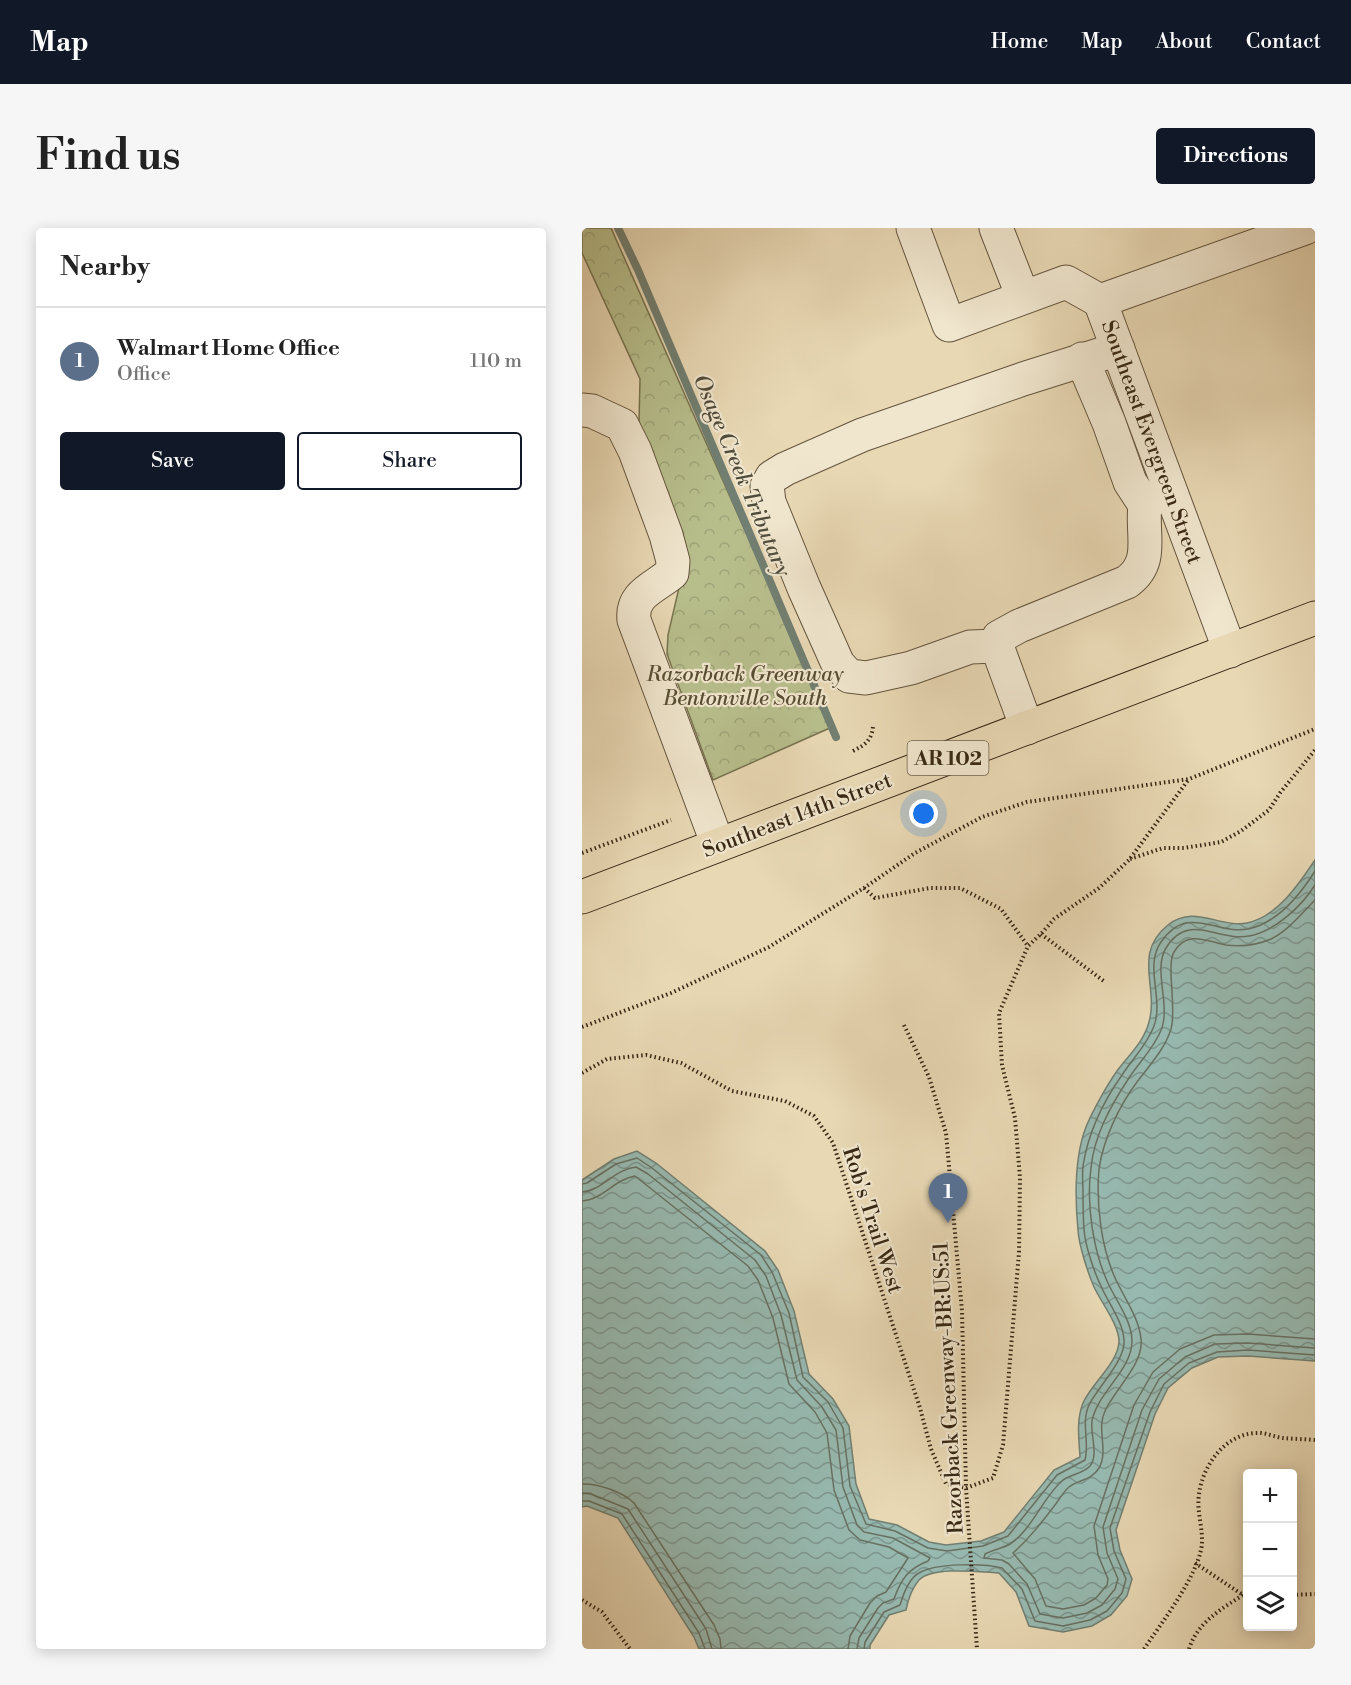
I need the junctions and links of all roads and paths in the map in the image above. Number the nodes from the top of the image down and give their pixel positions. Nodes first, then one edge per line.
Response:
1 (913, 228) edge
2 (996, 228) edge
3 (1305, 228) edge
4 (1023, 297) junction
5 (1100, 302) junction
6 (1118, 349) junction
7 (1082, 359) junction
8 (582, 410) edge
9 (1157, 496) junction
10 (1315, 618) edge
11 (997, 646) junction
12 (1230, 651) junction
13 (873, 726) dead end
14 (1027, 728) junction
15 (1315, 729) edge
16 (1315, 750) edge
17 (854, 752) dead end
18 (1189, 779) junction
19 (671, 820) dead end
20 (718, 845) junction
21 (582, 853) edge
22 (1129, 860) junction
23 (864, 888) junction
24 (582, 897) edge
25 (1041, 934) junction
26 (1028, 946) junction
27 (1105, 981) dead end
28 (904, 1025) dead end
29 (582, 1027) edge
30 (582, 1073) edge
31 (1315, 1440) edge
32 (966, 1488) junction
33 (1195, 1563) junction
34 (1243, 1594) edge
35 (1315, 1594) edge
36 (1297, 1595) edge
37 (1243, 1596) edge
38 (582, 1600) edge
39 (630, 1649) edge
40 (977, 1649) edge
41 (1144, 1649) edge
42 (1190, 1649) edge

1 - 4 street
2 - 4 street
3 - 5 street, Southeast Evergreen Street
4 - 5 street
5 - 6 street, Southeast Evergreen Street
6 - 7 street
6 - 9 street, Southeast Evergreen Street
7 - 9 street
7 - 11 street
8 - 20 street
9 - 11 street
9 - 12 street, Southeast Evergreen Street
10 - 12 main road, Southeast 14th Street / AR 102
11 - 14 street
12 - 14 main road, Southeast 14th Street / AR 102
13 - 17 path
14 - 20 main road, Southeast 14th Street / AR 102
15 - 18 path
16 - 22 path
18 - 22 path
18 - 23 path
19 - 21 path
20 - 24 main road, Southeast 14th Street / AR 102
22 - 25 path
23 - 26 path
23 - 29 path
25 - 26 path
25 - 27 path
26 - 32 path
28 - 32 path, Razorback Greenway-BR:US:51
30 - 32 path, Rob's Trail West
31 - 33 path
32 - 40 path, Razorback Greenway-BR:US:51
33 - 34 path
33 - 41 path
35 - 36 path
37 - 42 path
38 - 39 path

